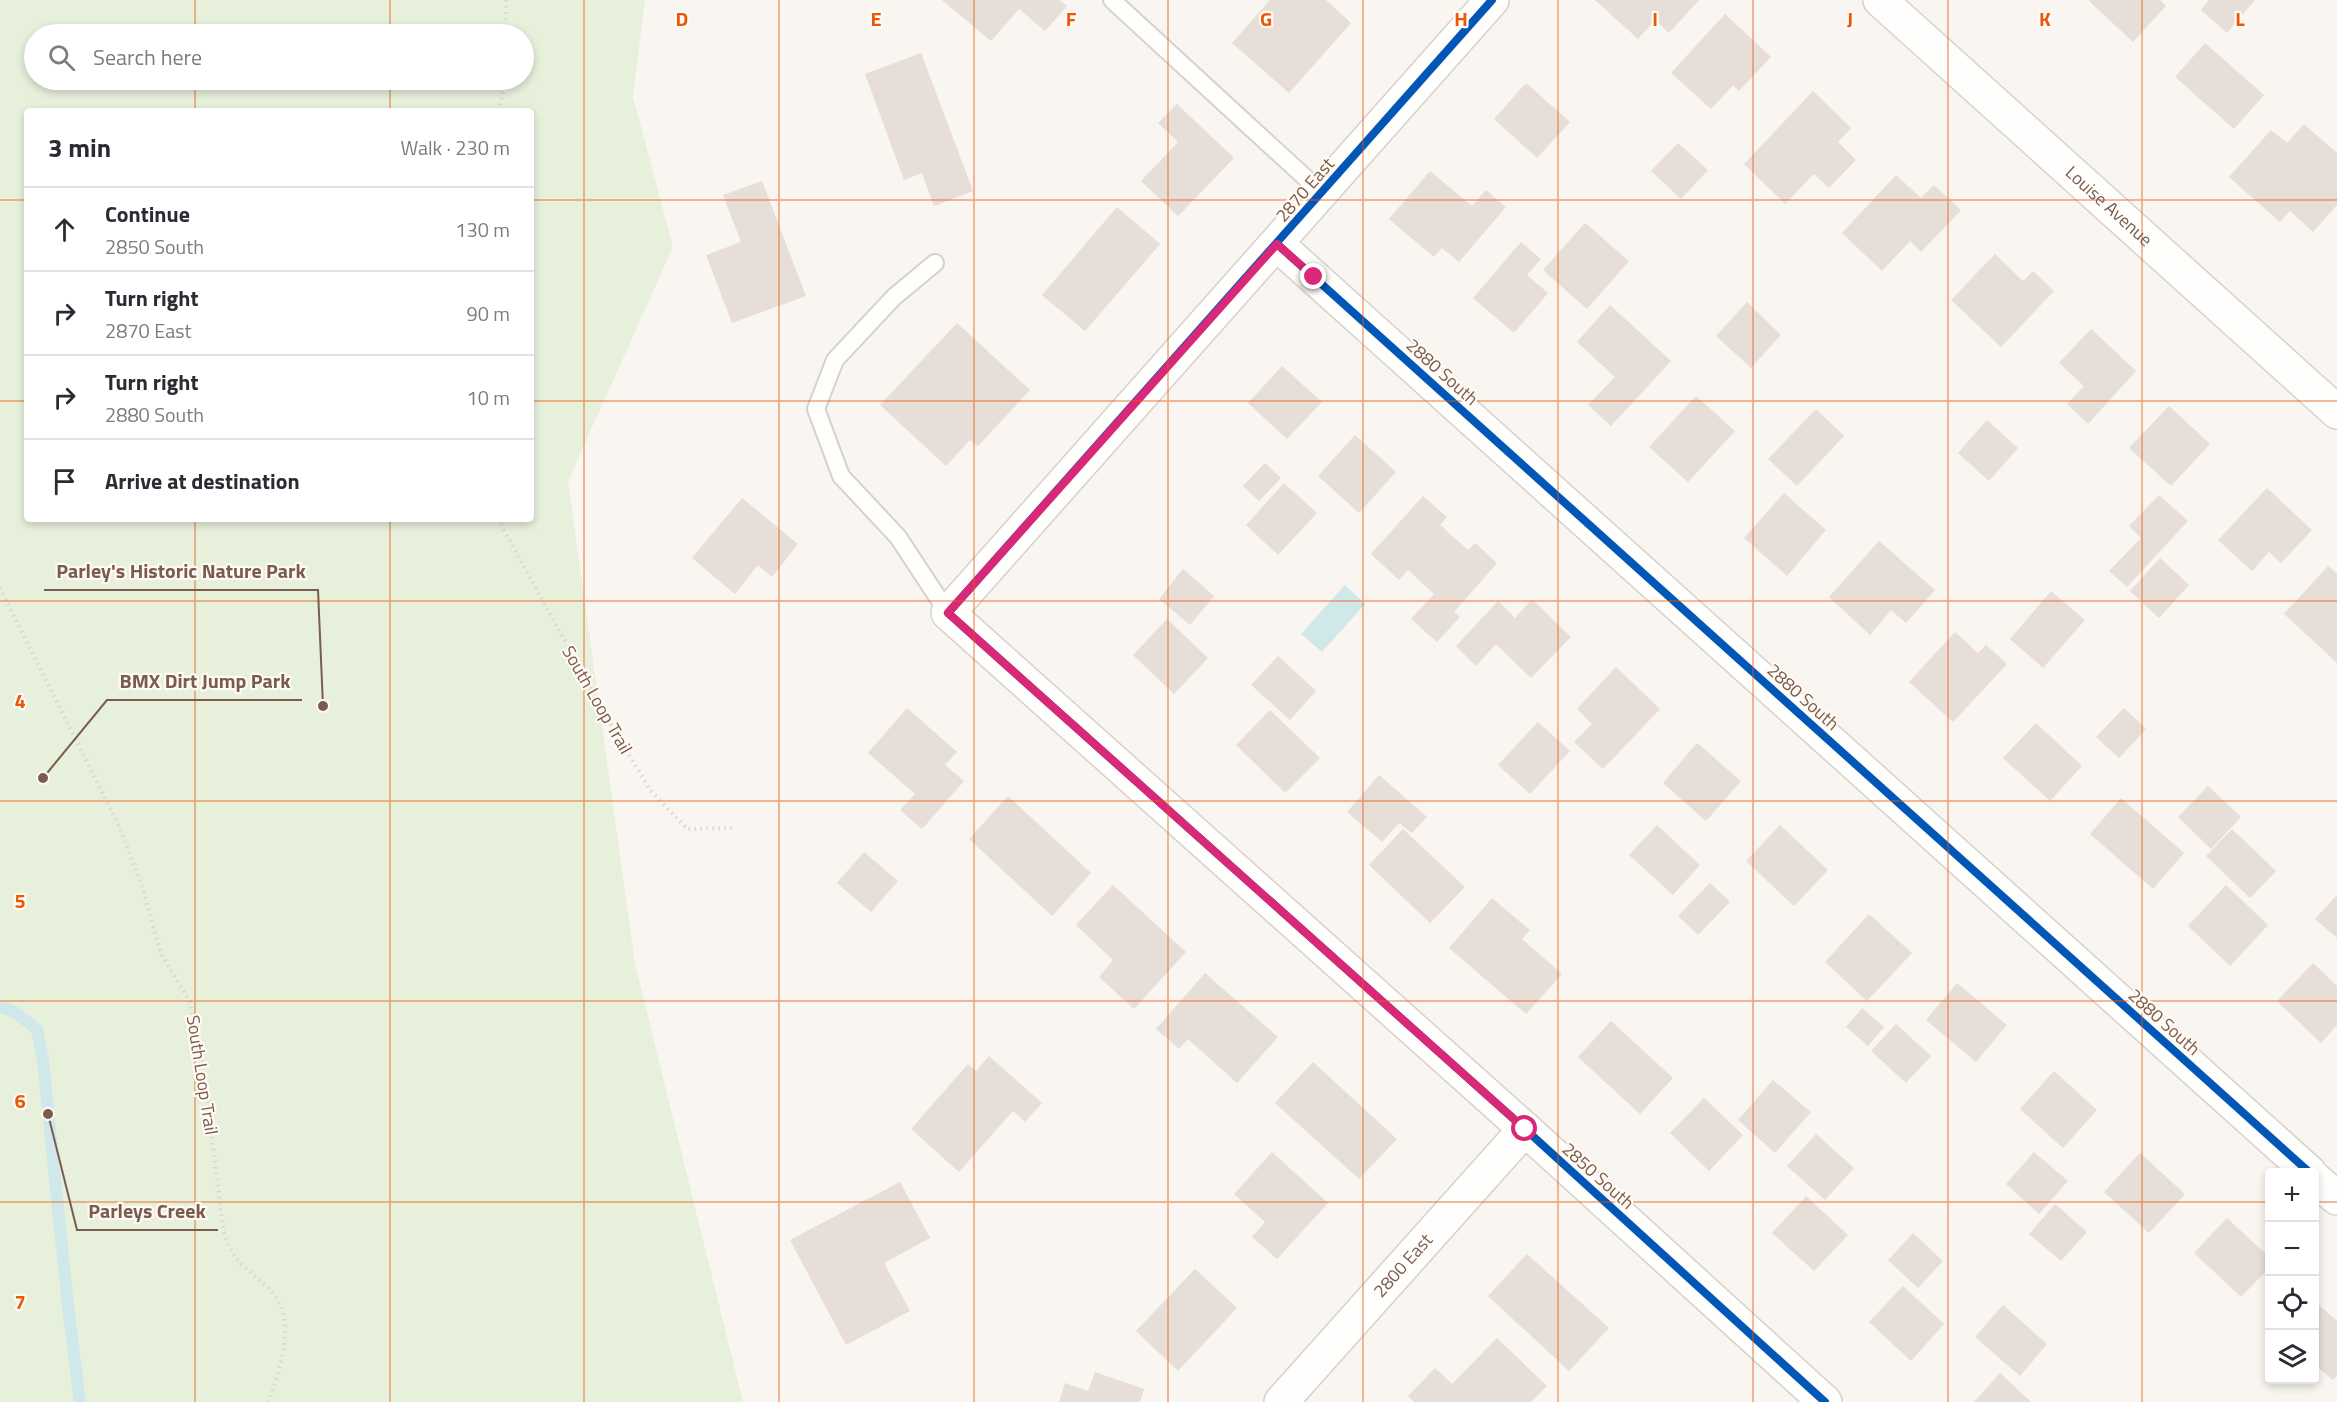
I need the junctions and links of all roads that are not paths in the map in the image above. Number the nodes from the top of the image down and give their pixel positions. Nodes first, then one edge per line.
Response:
1 (1112, 0) edge
2 (1492, 0) edge
3 (1880, 0) edge
4 (1322, 193) junction
5 (1277, 244) junction
6 (935, 263) dead end
7 (2337, 412) edge
8 (948, 613) junction
9 (1525, 1129) junction
10 (2303, 1168) edge
11 (2319, 1182) edge
12 (2337, 1198) edge
13 (1281, 1402) edge
14 (1825, 1402) edge

1 - 4 lane
2 - 4 street, 2870 East
3 - 7 street, Louise Avenue
4 - 5 street, 2870 East
5 - 8 street, 2870 East
5 - 10 street, 2880 South
6 - 8 lane
8 - 9 street, 2850 South
9 - 13 street, 2800 East
9 - 14 street, 2850 South
11 - 12 street

